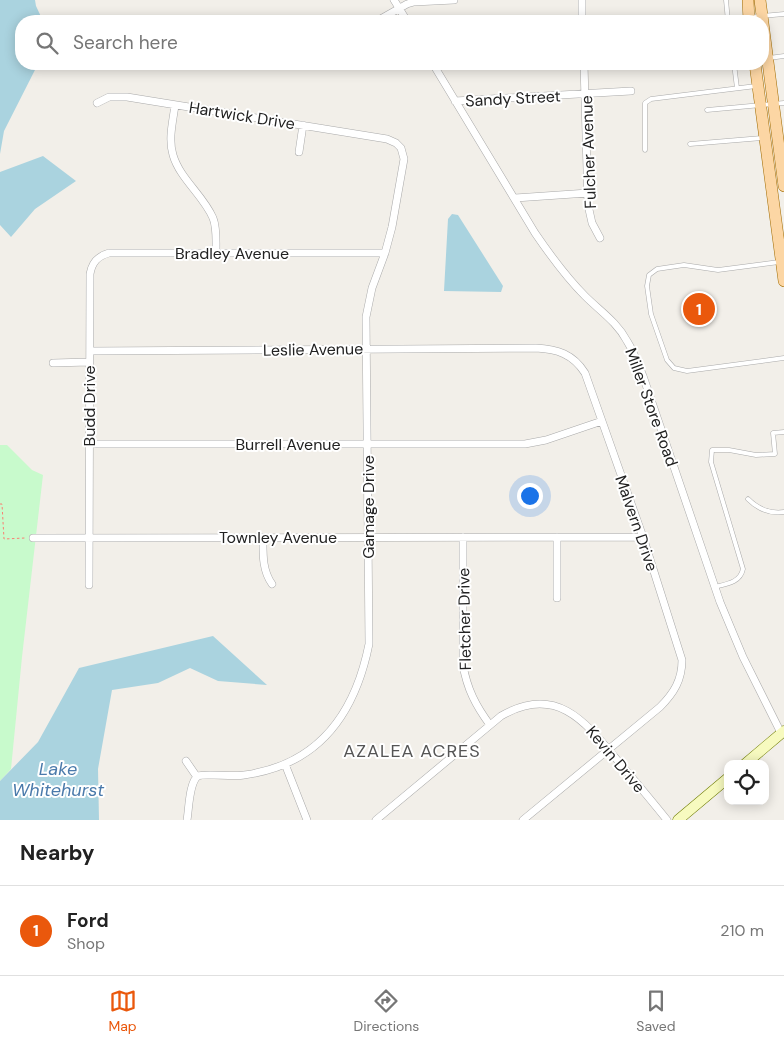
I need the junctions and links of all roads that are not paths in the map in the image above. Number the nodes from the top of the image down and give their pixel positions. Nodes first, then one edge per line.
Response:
1 (394, 0) edge
2 (454, 0) edge
3 (582, 0) edge
4 (726, 0) edge
5 (748, 0) edge
6 (760, 0) edge
7 (398, 7) junction
8 (784, 14) edge
9 (386, 15) edge
10 (403, 15) edge
11 (582, 15) edge
12 (727, 15) edge
13 (749, 15) edge
14 (762, 15) edge
15 (769, 20) edge
16 (784, 56) edge
17 (769, 58) edge
18 (436, 70) edge
19 (584, 70) edge
20 (734, 70) edge
21 (756, 70) edge
22 (768, 70) edge
23 (771, 84) junction
24 (758, 86) junction
25 (736, 88) junction
26 (631, 91) dead end
27 (586, 94) junction
28 (97, 102) dead end
29 (455, 102) junction
30 (779, 103) edge
31 (175, 105) junction
32 (761, 105) junction
33 (707, 110) dead end
34 (303, 125) junction
35 (780, 131) edge
36 (764, 134) junction
37 (387, 139) joint
38 (690, 144) dead end
39 (782, 149) edge
40 (645, 150) dead end
41 (299, 152) dead end
42 (784, 182) edge
43 (784, 186) edge
44 (588, 193) junction
45 (515, 198) junction
46 (779, 213) edge
47 (600, 238) dead end
48 (216, 252) junction
49 (385, 253) junction
50 (783, 262) edge
51 (90, 274) joint
52 (784, 281) edge
53 (367, 348) junction
54 (536, 348) joint
55 (90, 351) junction
56 (784, 358) edge
57 (89, 362) junction
58 (53, 363) dead end
59 (602, 421) junction
60 (784, 432) edge
61 (90, 444) junction
62 (368, 444) junction
63 (748, 499) dead end
64 (784, 512) edge
65 (263, 537) junction
66 (368, 537) junction
67 (463, 537) junction
68 (557, 537) junction
69 (643, 537) junction
70 (33, 538) road end
71 (89, 538) junction
72 (272, 584) dead end
73 (89, 585) dead end
74 (714, 587) junction
75 (557, 598) dead end
76 (490, 725) junction
77 (783, 734) edge
78 (609, 749) junction
79 (750, 760) edge
80 (186, 761) dead end
81 (285, 764) junction
82 (197, 777) junction
83 (724, 781) edge
84 (188, 820) edge
85 (308, 820) edge
86 (376, 820) edge
87 (523, 820) edge
88 (667, 820) edge
89 (678, 820) edge

1 - 7 street
2 - 7 street
3 - 11 street
4 - 12 lane
5 - 13 main road
6 - 14 main road
7 - 9 street
7 - 10 street
8 - 15 lane
16 - 17 lane
18 - 29 street, Miller Store Road
19 - 27 street, Fulcher Avenue
20 - 25 lane
21 - 24 main road
22 - 23 main road
23 - 24 lane
23 - 30 main road
24 - 25 lane
24 - 32 main road
25 - 40 lane
26 - 27 street, Sandy Street
27 - 29 street, Sandy Street
27 - 44 street, Fulcher Avenue
28 - 31 street, Hartwick Drive
29 - 45 street, Miller Store Road
30 - 32 lane
30 - 35 main road
31 - 34 street, Hartwick Drive
31 - 48 street
32 - 33 lane
32 - 36 main road
34 - 37 street, Hartwick Drive
34 - 41 street
35 - 36 lane
35 - 39 main road
36 - 38 lane
36 - 46 main road
37 - 49 street, Gamage Drive
39 - 42 main road
42 - 43 main road
44 - 45 street
44 - 47 street, Fulcher Avenue
45 - 74 street, Miller Store Road
46 - 50 main road
48 - 49 street, Bradley Avenue
48 - 51 street, Bradley Avenue
49 - 53 street, Gamage Drive
50 - 52 main road
50 - 56 lane
51 - 55 street, Budd Drive
53 - 54 street, Leslie Avenue
53 - 55 street, Leslie Avenue
53 - 62 street, Gamage Drive
54 - 59 street, Malvern Drive
55 - 57 street, Budd Drive
57 - 58 street
57 - 61 street, Budd Drive
59 - 62 street, Burrell Avenue
59 - 69 street, Malvern Drive
60 - 74 lane
61 - 62 street, Burrell Avenue
61 - 71 street, Budd Drive
62 - 66 street, Gamage Drive
63 - 64 lane
65 - 66 street, Townley Avenue
65 - 71 street, Townley Avenue
65 - 72 street
66 - 67 street, Townley Avenue
66 - 81 street, Gamage Drive
67 - 68 street, Townley Avenue
67 - 76 street, Fletcher Drive
68 - 69 street, Townley Avenue
68 - 75 street
69 - 78 street, Malvern Drive
70 - 71 street, Townley Avenue
71 - 73 street, Budd Drive
74 - 77 street, Miller Store Road
76 - 78 street, Kevin Drive
76 - 86 street
77 - 79 main road
78 - 87 street, Malvern Drive
78 - 88 street, Kevin Drive
80 - 82 street
81 - 82 street, Gamage Drive
81 - 85 street
82 - 84 street
83 - 89 main road

